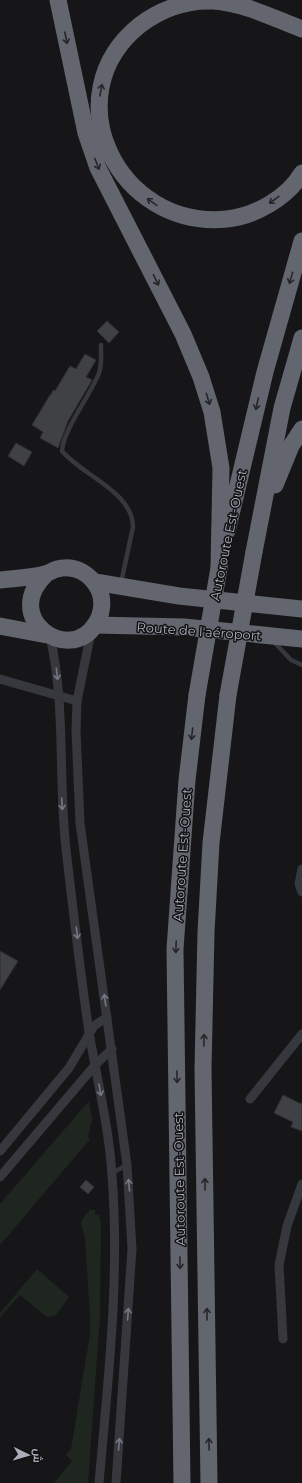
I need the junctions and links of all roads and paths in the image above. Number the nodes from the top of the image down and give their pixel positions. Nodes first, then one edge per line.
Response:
1 (58, 0) edge
2 (260, 0) edge
3 (302, 25) edge
4 (302, 29) edge
5 (302, 173) edge
6 (302, 241) edge
7 (302, 338) edge
8 (101, 346) dead end
9 (302, 429) edge
10 (254, 552) junction
11 (219, 568) junction
12 (46, 574) junction
13 (0, 580) edge
14 (95, 582) junction
15 (121, 586) junction
16 (302, 609) edge
17 (0, 626) edge
18 (94, 627) junction
19 (49, 635) junction
20 (268, 636) junction
21 (302, 639) edge
22 (302, 665) edge
23 (0, 679) edge
24 (59, 696) junction
25 (77, 701) junction
26 (302, 869) edge
27 (302, 892) edge
28 (107, 1017) junction
29 (89, 1032) junction
30 (302, 1034) edge
31 (112, 1049) junction
32 (96, 1064) junction
33 (250, 1099) dead end
34 (0, 1151) edge
35 (127, 1165) junction
36 (112, 1173) junction
37 (0, 1177) edge
38 (302, 1184) edge
39 (283, 1339) dead end
40 (99, 1483) edge
41 (116, 1483) edge
42 (182, 1483) edge
43 (209, 1483) edge

1 -> 11 highway
2 - 3 highway
5 -> 4 highway
6 -> 11 highway, Autoroute Est-Ouest
7 - 10 highway, Autoroute Est-Ouest
8 - 15 lane
9 - 10 highway
43 -> 10 highway, Autoroute Est-Ouest, bridge
11 -> 42 highway, Autoroute Est-Ouest, bridge
12 - 13 highway
12 - 14 highway
12 - 19 highway
14 - 15 highway
14 - 18 highway
15 - 16 highway
17 - 19 highway
18 - 19 highway
18 - 20 highway, Route de l'aéroport
18 - 25 street
19 -> 24 street
20 - 21 highway, Route de l'aéroport
20 - 22 lane
23 - 24 street
24 - 25 street
24 -> 29 street
28 -> 25 street
26 - 27 street
28 - 29 street
28 - 31 street
29 - 32 street
29 - 34 street
30 - 33 street
31 - 32 street
31 - 35 street
32 -> 36 street
32 - 37 street
35 - 36 lane
41 -> 35 street
36 - 40 street
38 - 39 street

